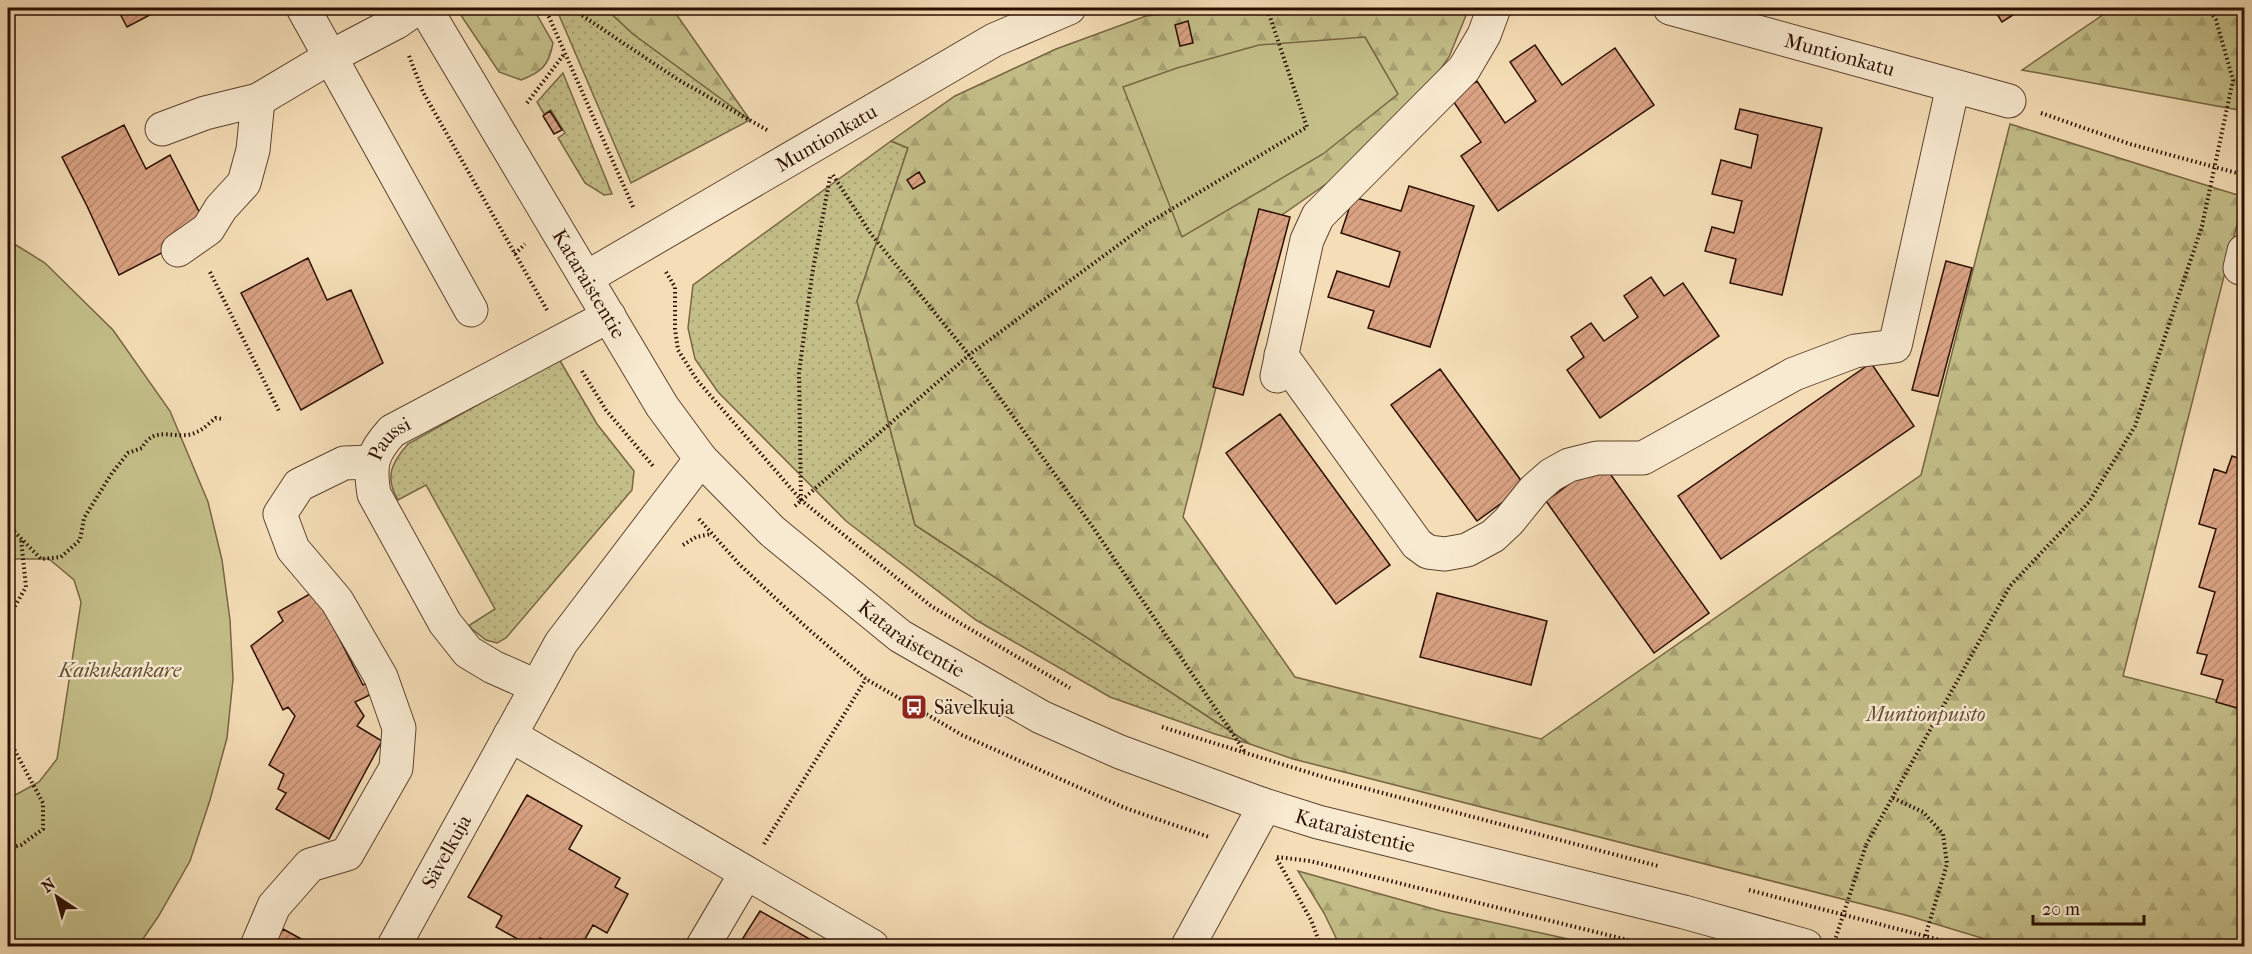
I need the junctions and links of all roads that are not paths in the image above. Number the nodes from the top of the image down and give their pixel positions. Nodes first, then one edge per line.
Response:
1 (303, 8) edge
2 (1069, 8) edge
3 (1494, 8) edge
4 (1670, 8) edge
5 (413, 12) edge
6 (332, 56) junction
7 (1953, 86) junction
8 (258, 100) junction
9 (2009, 102) road end
10 (162, 129) dead end
11 (186, 244) road end
12 (2244, 251) edge
13 (2244, 269) edge
14 (586, 278) junction
15 (471, 310) dead end
16 (609, 316) junction
17 (701, 459) junction
18 (372, 462) junction
19 (537, 686) junction
20 (510, 735) junction
21 (1261, 804) junction
22 (746, 873) junction
23 (257, 946) edge
24 (394, 946) edge
25 (703, 946) edge
26 (872, 946) edge
27 (1188, 946) edge
28 (1806, 946) edge

1 - 6 street
2 - 14 street, Muntionkatu
3 - 7 street
4 - 7 street, Muntionkatu
5 - 6 street
5 - 14 street, Kataraistentie
6 - 8 street
6 - 15 street
7 - 9 street, Muntionkatu
8 - 10 street
8 - 11 street
12 - 13 street
14 - 16 street, Kataraistentie
16 - 17 street, Kataraistentie
16 - 18 street, Paussi
17 - 19 street, Sävelkuja
17 - 21 street, Kataraistentie
18 - 19 street, Paussi
18 - 23 street
19 - 20 street, Sävelkuja
20 - 22 street
20 - 24 street, Sävelkuja
21 - 27 street
21 - 28 street, Kataraistentie
22 - 25 street
22 - 26 street

